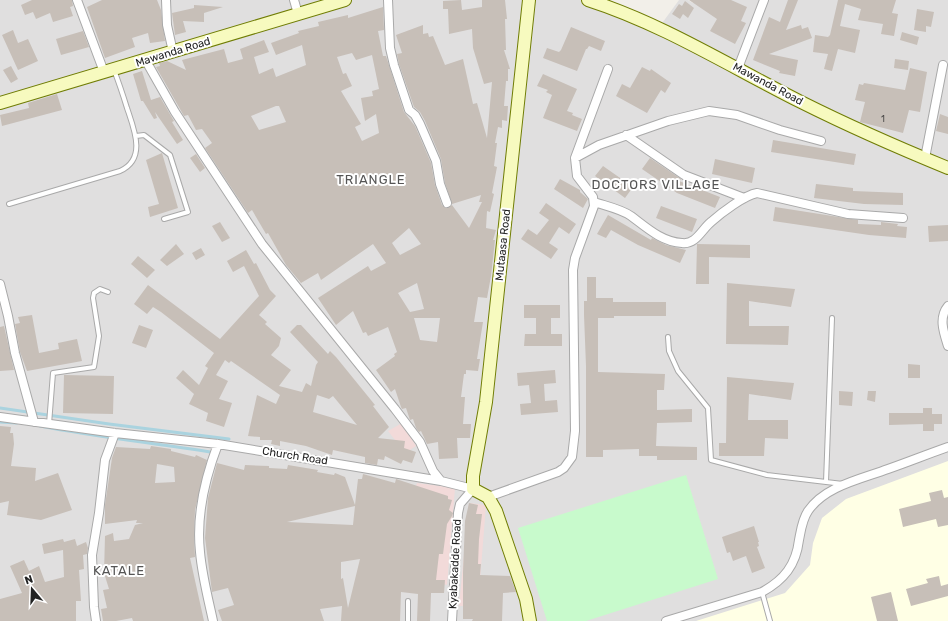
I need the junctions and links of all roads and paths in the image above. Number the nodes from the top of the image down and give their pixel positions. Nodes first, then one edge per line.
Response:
1 (77, 0) edge
2 (166, 0) edge
3 (294, 0) edge
4 (345, 0) edge
5 (388, 0) edge
6 (529, 0) edge
7 (588, 0) edge
8 (764, 0) edge
9 (298, 14) junction
10 (173, 52) junction
11 (146, 61) junction
12 (943, 65) dead end
13 (738, 68) junction
14 (608, 69) dead end
15 (109, 71) junction
16 (0, 103) edge
17 (626, 135) junction
18 (136, 136) junction
19 (821, 141) dead end
20 (575, 158) junction
21 (925, 158) junction
22 (948, 168) edge
23 (744, 198) junction
24 (594, 202) junction
25 (448, 203) dead end
26 (9, 204) dead end
27 (903, 218) dead end
28 (164, 219) dead end
29 (0, 284) edge
30 (108, 292) dead end
31 (948, 306) edge
32 (832, 318) dead end
33 (668, 337) dead end
34 (948, 346) edge
35 (0, 417) edge
36 (34, 422) junction
37 (49, 424) junction
38 (115, 433) junction
39 (218, 444) junction
40 (948, 447) edge
41 (441, 481) junction
42 (826, 482) junction
43 (845, 484) junction
44 (473, 489) junction
45 (488, 497) junction
46 (762, 592) junction
47 (408, 601) dead end
48 (96, 621) edge
49 (213, 621) edge
50 (408, 621) edge
51 (452, 621) edge
52 (530, 621) edge
53 (666, 621) edge
54 (770, 621) edge

1 - 15 street
2 - 10 street
3 - 9 street
4 - 9 street, Mawanda Road
5 - 25 street
6 - 44 street, Mutaasa Road
7 - 13 street, Mawanda Road
8 - 13 street
9 - 10 street, Mawanda Road
10 - 11 street, Mawanda Road
11 - 15 street, Mawanda Road
11 - 41 street
12 - 21 street
13 - 21 street, Mawanda Road
14 - 20 street
15 - 16 street, Mawanda Road
15 - 18 lane
17 - 19 street
17 - 20 street
17 - 23 street
18 - 26 lane
18 - 28 lane
20 - 24 street
21 - 22 street, Mawanda Road
23 - 24 street
23 - 27 street
24 - 45 street
29 - 36 street
30 - 37 lane
31 - 34 street
32 - 42 lane
33 - 42 lane
35 - 36 street, Church Road
36 - 37 street, Church Road
37 - 38 street, Church Road
38 - 39 street, Church Road
38 - 48 street
39 - 41 street, Church Road
39 - 49 street
40 - 43 street
41 - 44 street, Church Road
42 - 43 lane
43 - 46 street
44 - 45 street
44 - 51 street, Kyabakadde Road
45 - 52 street
46 - 53 street
46 - 54 lane
47 - 50 lane

